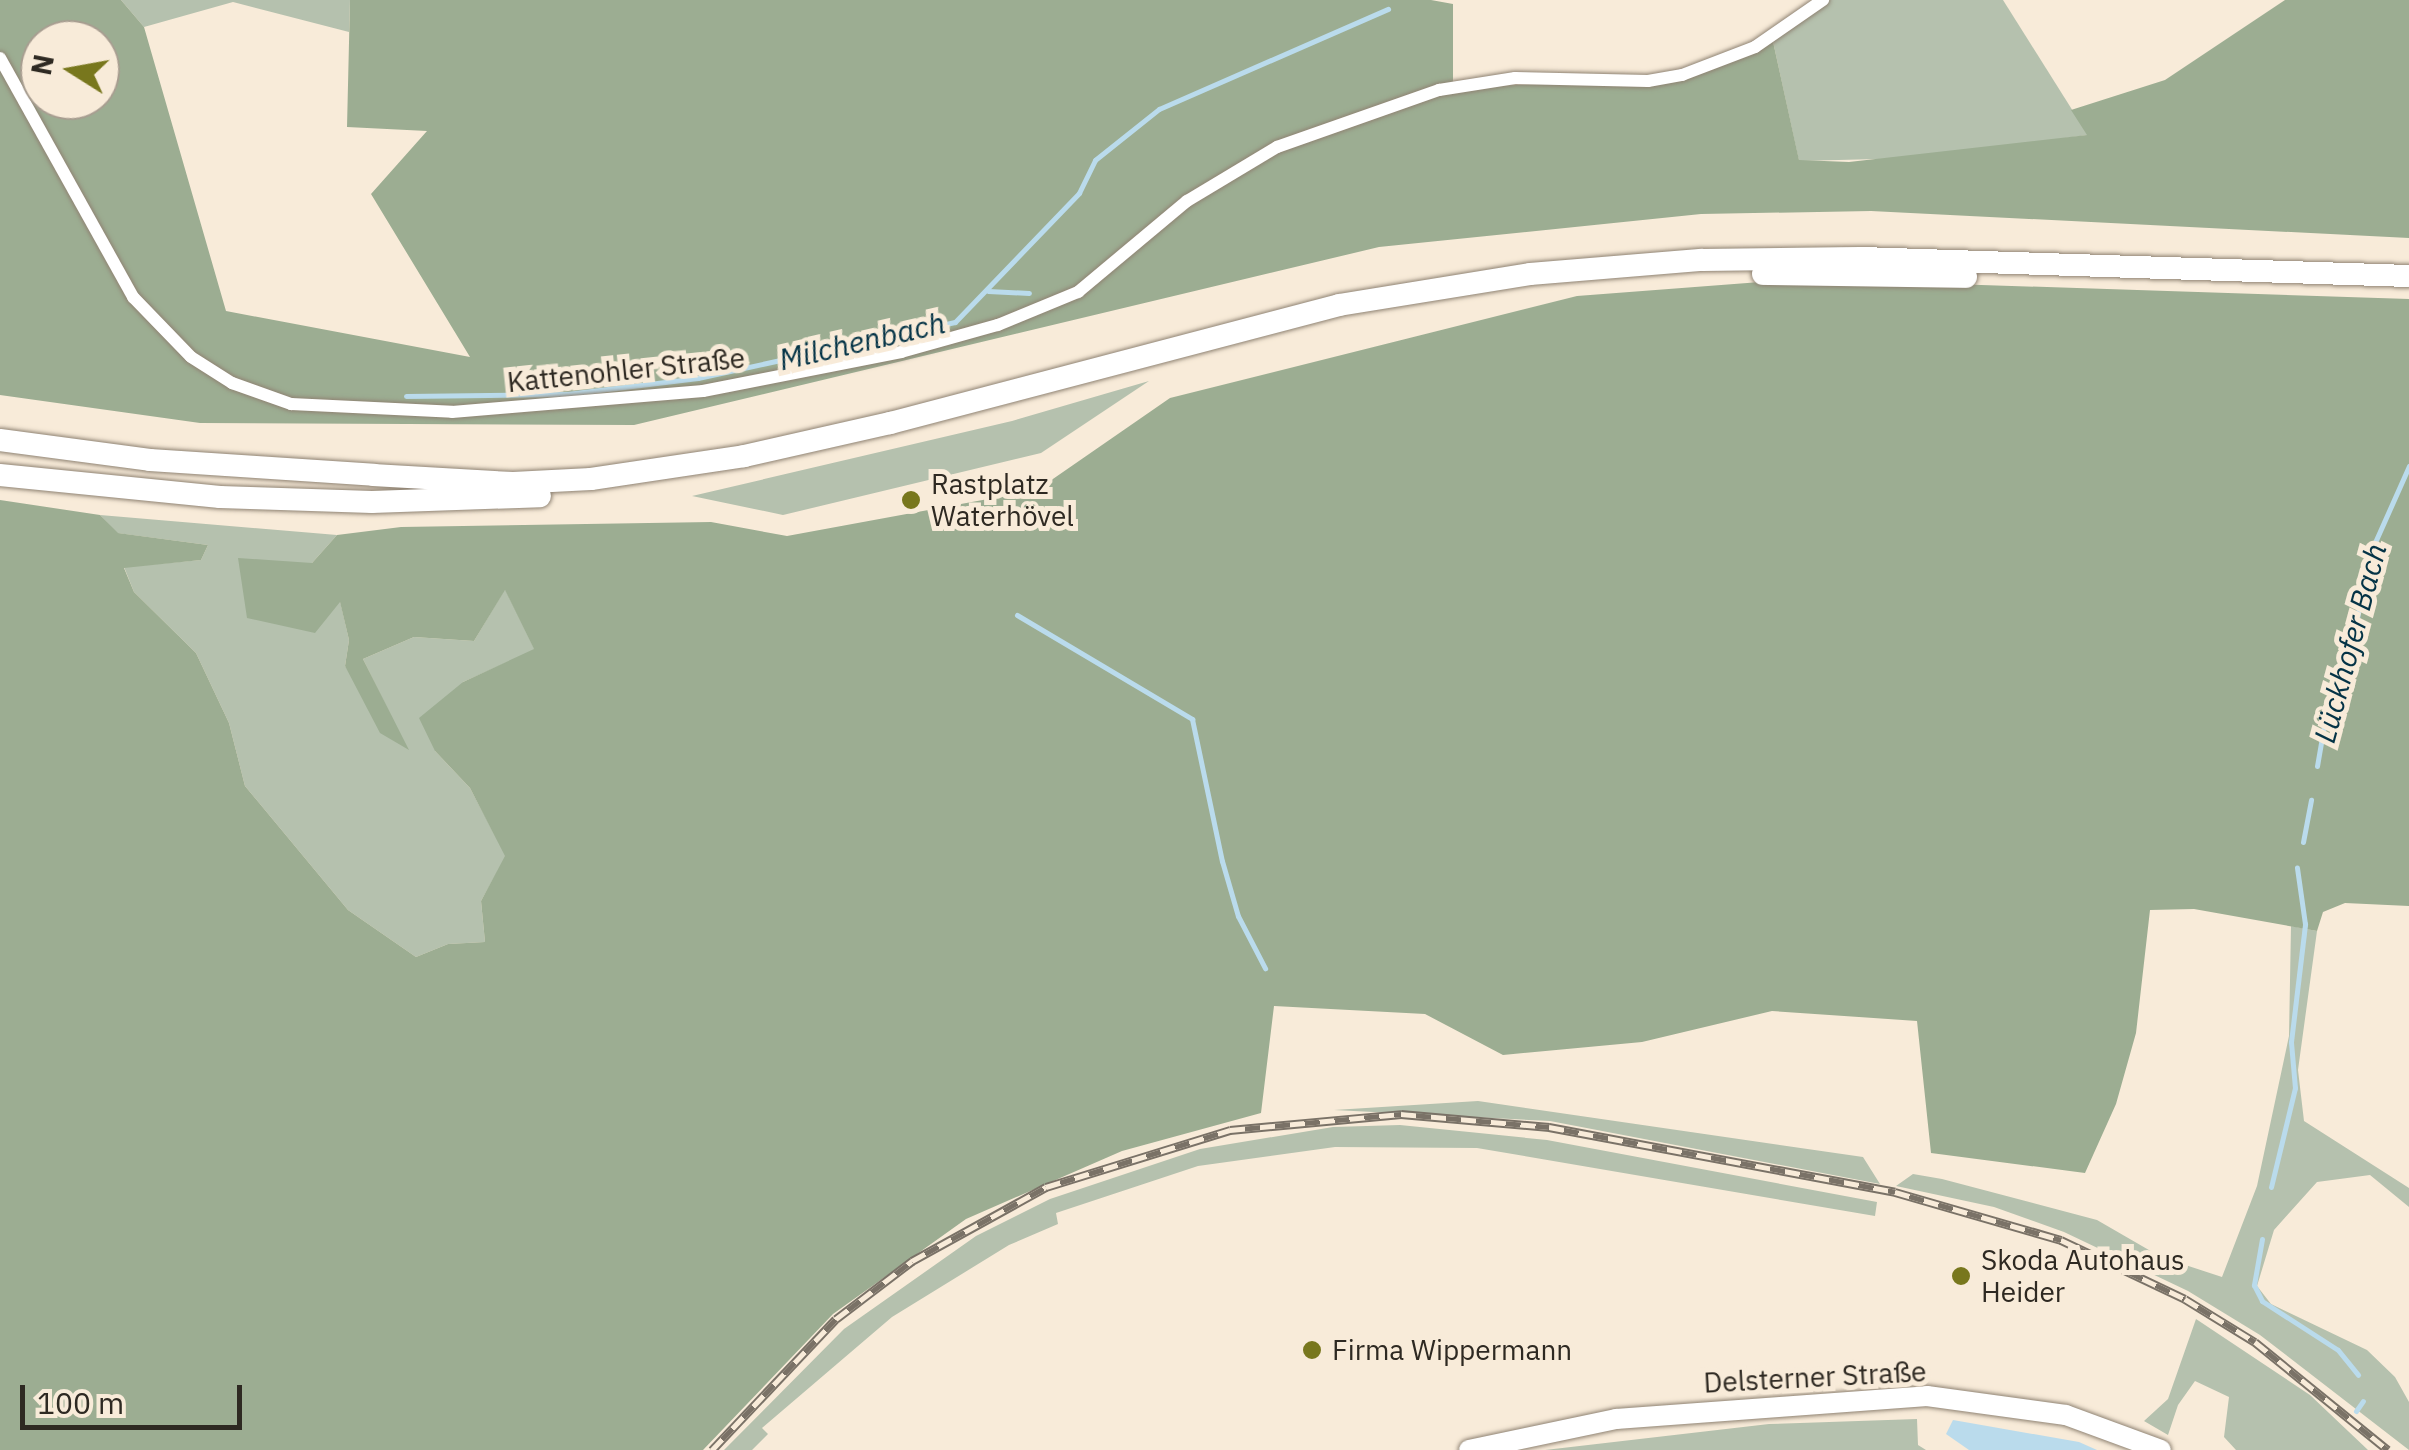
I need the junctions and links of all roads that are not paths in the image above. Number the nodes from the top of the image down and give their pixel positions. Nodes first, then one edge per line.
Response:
1 (1823, 0) edge
2 (0, 58) edge
3 (2409, 276) edge
4 (2224, 278) junction
5 (2409, 290) edge
6 (0, 440) edge
7 (0, 475) edge
8 (1469, 1450) edge
9 (2161, 1450) edge

1 - 2 street, Kattenohler Straße
3 - 4 highway
4 - 5 highway
4 - 6 highway
4 - 7 highway
8 - 9 main road, Delsterner Straße

